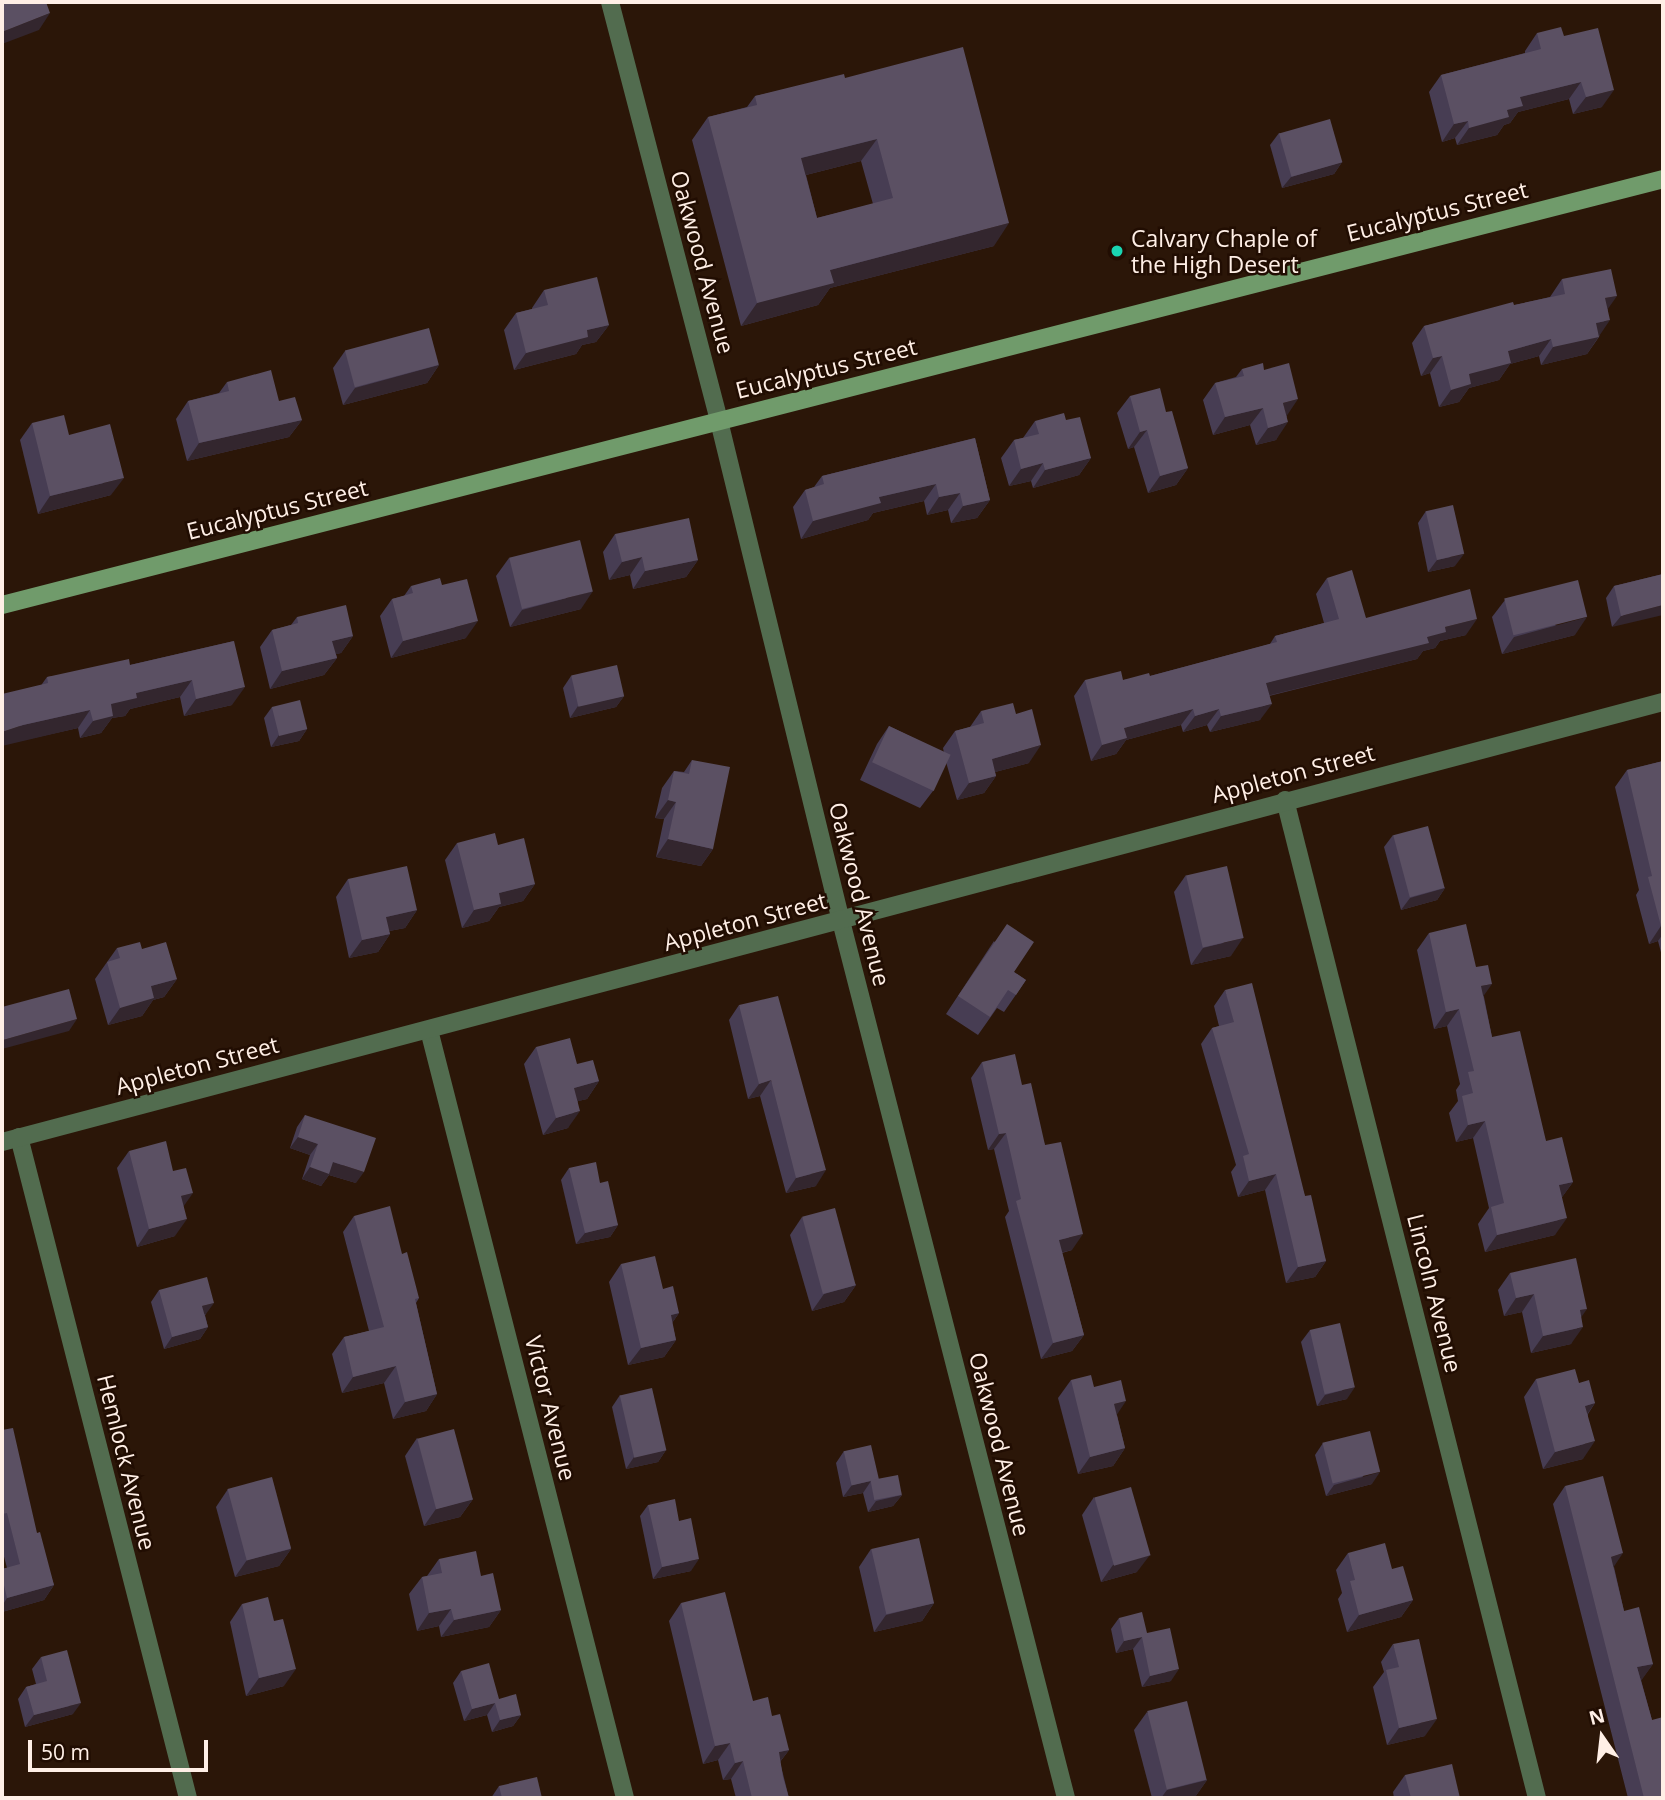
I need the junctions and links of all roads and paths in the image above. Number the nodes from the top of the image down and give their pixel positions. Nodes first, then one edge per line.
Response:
1 (610, 2) edge
2 (1663, 178) edge
3 (719, 421) junction
4 (2, 604) edge
5 (1663, 702) edge
6 (1285, 800) junction
7 (841, 921) junction
8 (429, 1030) junction
9 (10, 1139) edge
10 (188, 1798) edge
11 (625, 1798) edge
12 (1066, 1798) edge
13 (1537, 1798) edge

1 - 3 street, Oakwood Avenue
2 - 3 main road, Eucalyptus Street
3 - 4 main road, Eucalyptus Street
3 - 7 street, Oakwood Avenue
5 - 6 street, Appleton Street
6 - 7 street, Appleton Street
6 - 13 street, Lincoln Avenue
7 - 8 street, Appleton Street
7 - 12 street, Oakwood Avenue
8 - 9 street, Appleton Street
8 - 11 street, Victor Avenue
9 - 10 street, Hemlock Avenue

